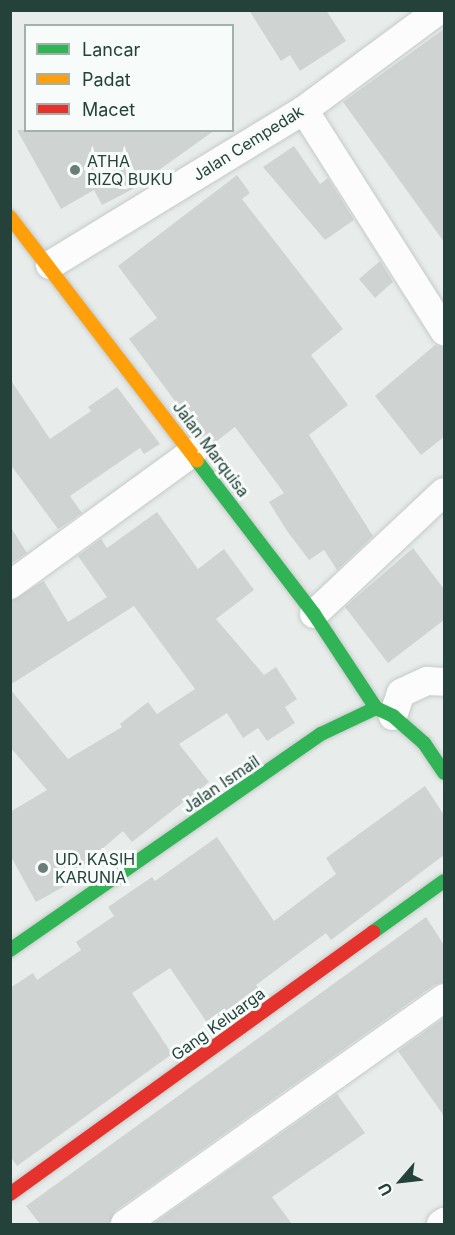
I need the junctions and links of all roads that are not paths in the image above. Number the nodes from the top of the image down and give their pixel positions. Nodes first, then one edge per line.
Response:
1 (439, 10) edge
2 (304, 110) junction
3 (10, 217) edge
4 (50, 265) junction
5 (444, 331) edge
6 (193, 452) junction
7 (444, 492) edge
8 (10, 585) edge
9 (314, 614) junction
10 (444, 682) edge
11 (384, 712) junction
12 (444, 773) edge
13 (444, 881) edge
14 (10, 950) edge
15 (444, 998) edge
16 (10, 1194) edge
17 (125, 1224) edge

1 - 2 street, Jalan Cempedak
2 - 4 street, Jalan Cempedak
2 - 5 street
3 - 4 street, Jalan Marquisa
4 - 6 street, Jalan Marquisa
6 - 8 street
6 - 9 street, Jalan Marquisa
7 - 9 street
9 - 11 street, Jalan Marquisa
10 - 11 street
11 - 12 street
11 - 14 street, Jalan Ismail
13 - 16 street, Gang Keluarga
15 - 17 street

